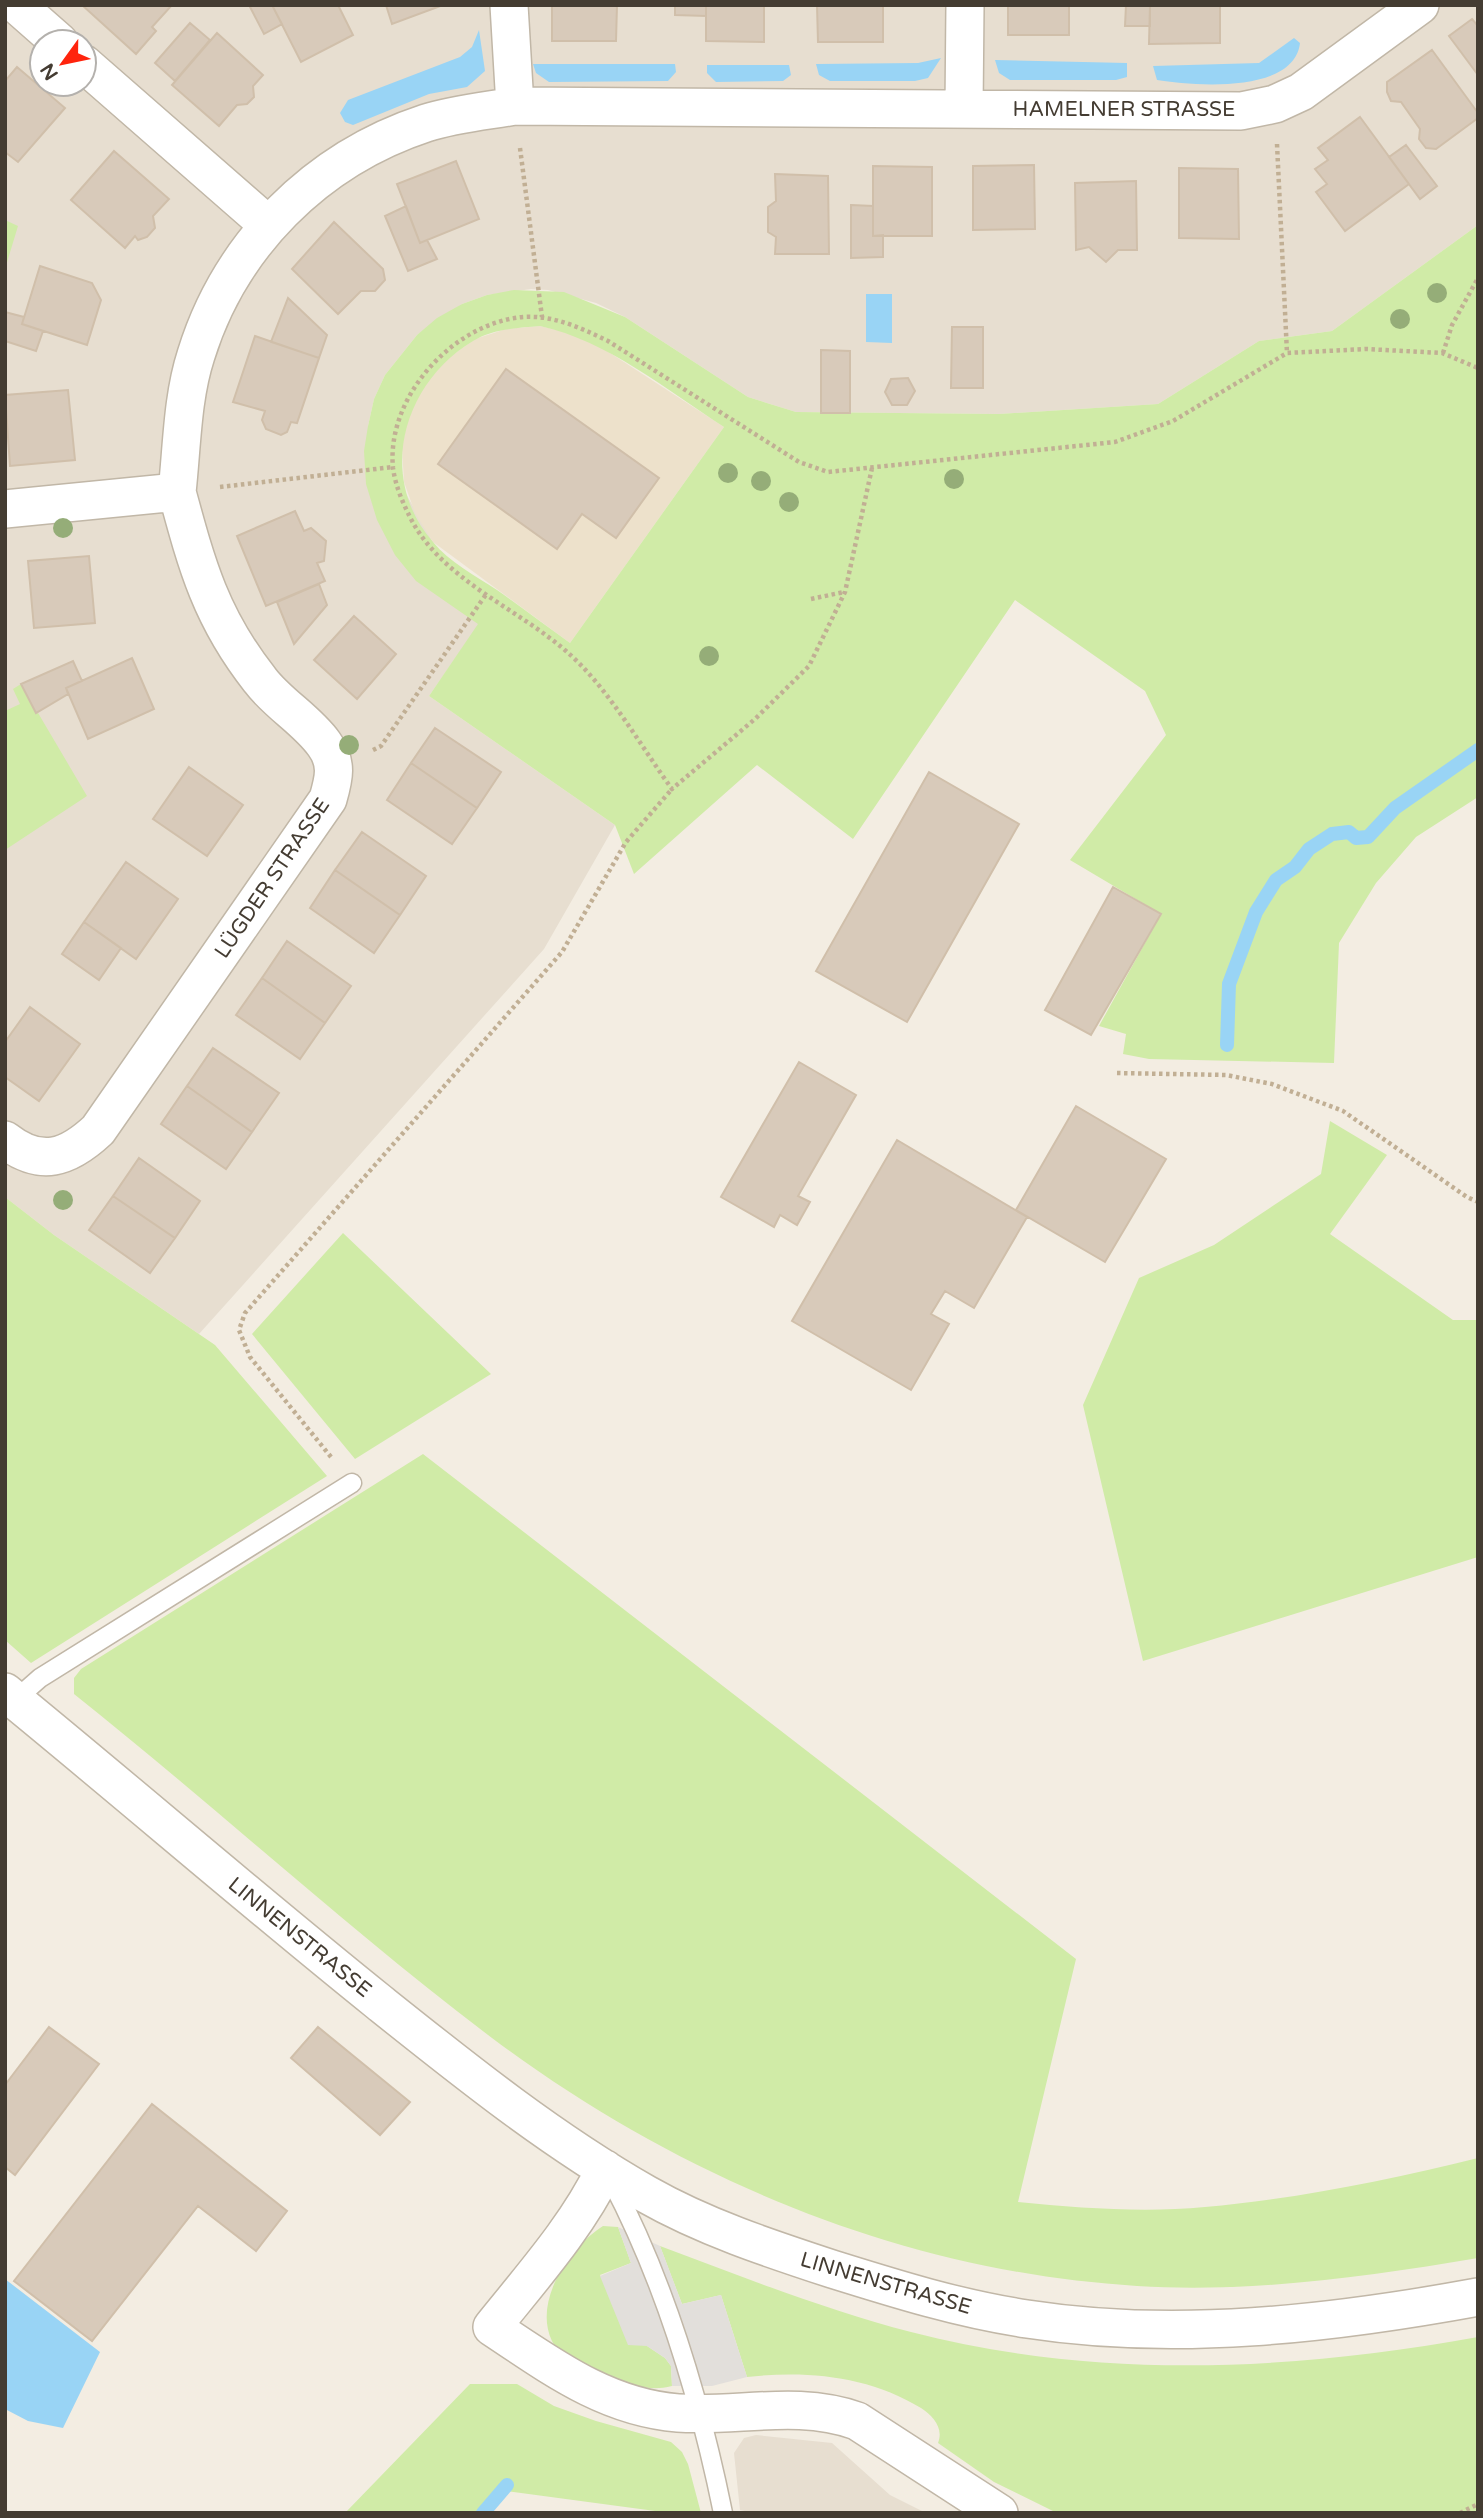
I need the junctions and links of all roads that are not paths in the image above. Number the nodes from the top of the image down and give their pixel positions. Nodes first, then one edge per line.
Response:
1 (17, 5) edge
2 (509, 5) edge
3 (965, 5) edge
4 (1420, 5) edge
5 (43, 28) edge
6 (98, 76) edge
7 (514, 106) junction
8 (964, 108) junction
9 (267, 224) junction
10 (177, 492) junction
11 (5, 509) edge
12 (5, 1140) edge
13 (352, 1483) road end
14 (10, 1696) edge
15 (605, 2169) junction
16 (1478, 2297) edge
17 (698, 2413) junction
18 (723, 2513) edge
19 (999, 2513) edge

1 - 5 street
2 - 7 street
3 - 8 street
4 - 8 street, HAMELNER STRASSE
6 - 9 street
7 - 8 street, HAMELNER STRASSE
7 - 9 street, HAMELNER STRASSE
9 - 10 street, HAMELNER STRASSE
10 - 11 street
10 - 12 street, LÜGDER STRASSE
13 - 14 lane
14 - 15 street, LINNENSTRASSE
15 - 16 street, LINNENSTRASSE
15 - 17 lane
15 - 17 street
17 - 18 lane
17 - 19 street

